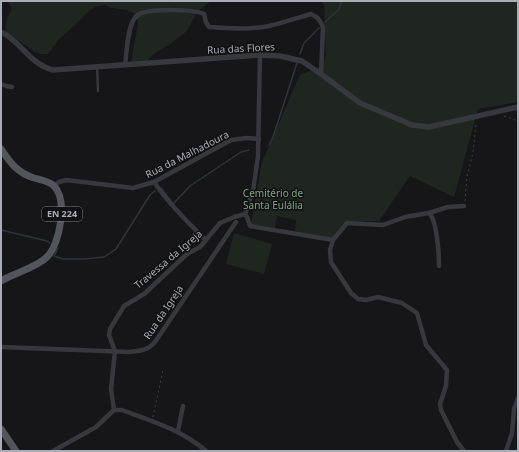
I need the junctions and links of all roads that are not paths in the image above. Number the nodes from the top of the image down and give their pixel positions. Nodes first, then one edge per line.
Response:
1 (1, 32) edge
2 (260, 55) junction
3 (125, 65) junction
4 (97, 67) junction
5 (321, 74) junction
6 (1, 84) edge
7 (12, 87) dead end
8 (98, 91) dead end
9 (518, 108) edge
10 (259, 139) junction
11 (1, 149) edge
12 (154, 182) junction
13 (54, 186) junction
14 (464, 206) road end
15 (428, 213) junction
16 (245, 214) junction
17 (236, 222) dead end
18 (206, 240) junction
19 (333, 240) junction
20 (439, 266) dead end
21 (1, 281) edge
22 (1, 347) edge
23 (115, 352) junction
24 (518, 398) edge
25 (183, 406) dead end
26 (114, 410) junction
27 (1, 429) edge
28 (178, 431) junction
29 (16, 451) edge
30 (52, 451) edge
31 (206, 451) edge
32 (464, 451) edge
33 (506, 451) edge

1 - 4 street, Rua das Flores
2 - 3 street, Rua das Flores
2 - 5 street, Rua das Flores
2 - 10 street
3 - 4 street, Rua das Flores
3 - 5 street
4 - 8 lane
5 - 9 street, Rua das Flores
6 - 7 street
10 - 12 street, Rua da Malhadoura
10 - 16 street
11 - 13 main road
12 - 13 street, Rua da Malhadoura
12 - 18 street
13 - 21 main road, EN 224
14 - 15 street
15 - 19 street
15 - 20 street
16 - 18 street, Travessa da Igreja
16 - 19 street
17 - 23 street, Rua da Igreja
18 - 23 street, Travessa da Igreja
19 - 32 street
22 - 23 street, Rua da Igreja
23 - 26 street
24 - 33 street
25 - 28 street
26 - 28 street
26 - 30 street
27 - 29 main road
28 - 31 street

